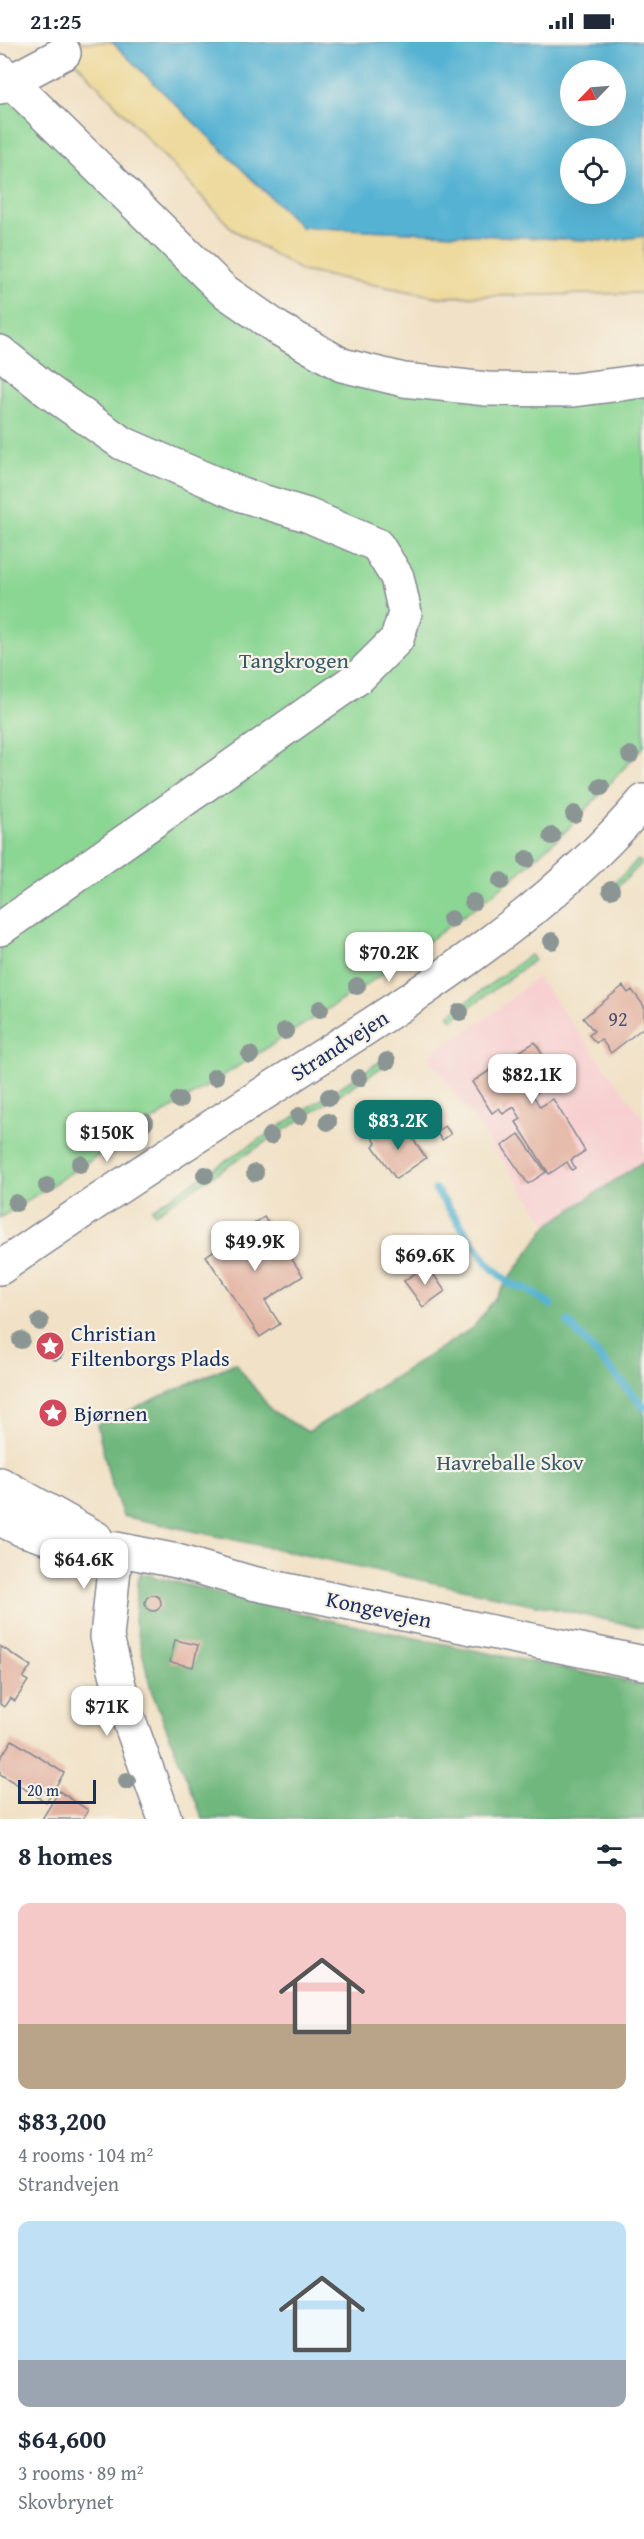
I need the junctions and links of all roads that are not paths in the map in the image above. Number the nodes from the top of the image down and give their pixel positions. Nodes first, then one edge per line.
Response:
1 (64, 53) dead end
2 (3, 80) edge
3 (0, 352) edge
4 (644, 381) edge
5 (642, 808) edge
6 (0, 929) edge
7 (100, 1198) junction
8 (0, 1245) edge
9 (0, 1268) edge
10 (0, 1484) edge
11 (0, 1519) edge
12 (116, 1549) junction
13 (644, 1663) edge
14 (165, 1819) edge

1 - 2 street
2 - 4 street
3 - 6 street
5 - 7 street, Strandvejen
7 - 8 street, Strandvejen
7 - 9 street, Strandvejen
10 - 12 street
11 - 12 street
12 - 13 street, Kongevejen
12 - 14 street

